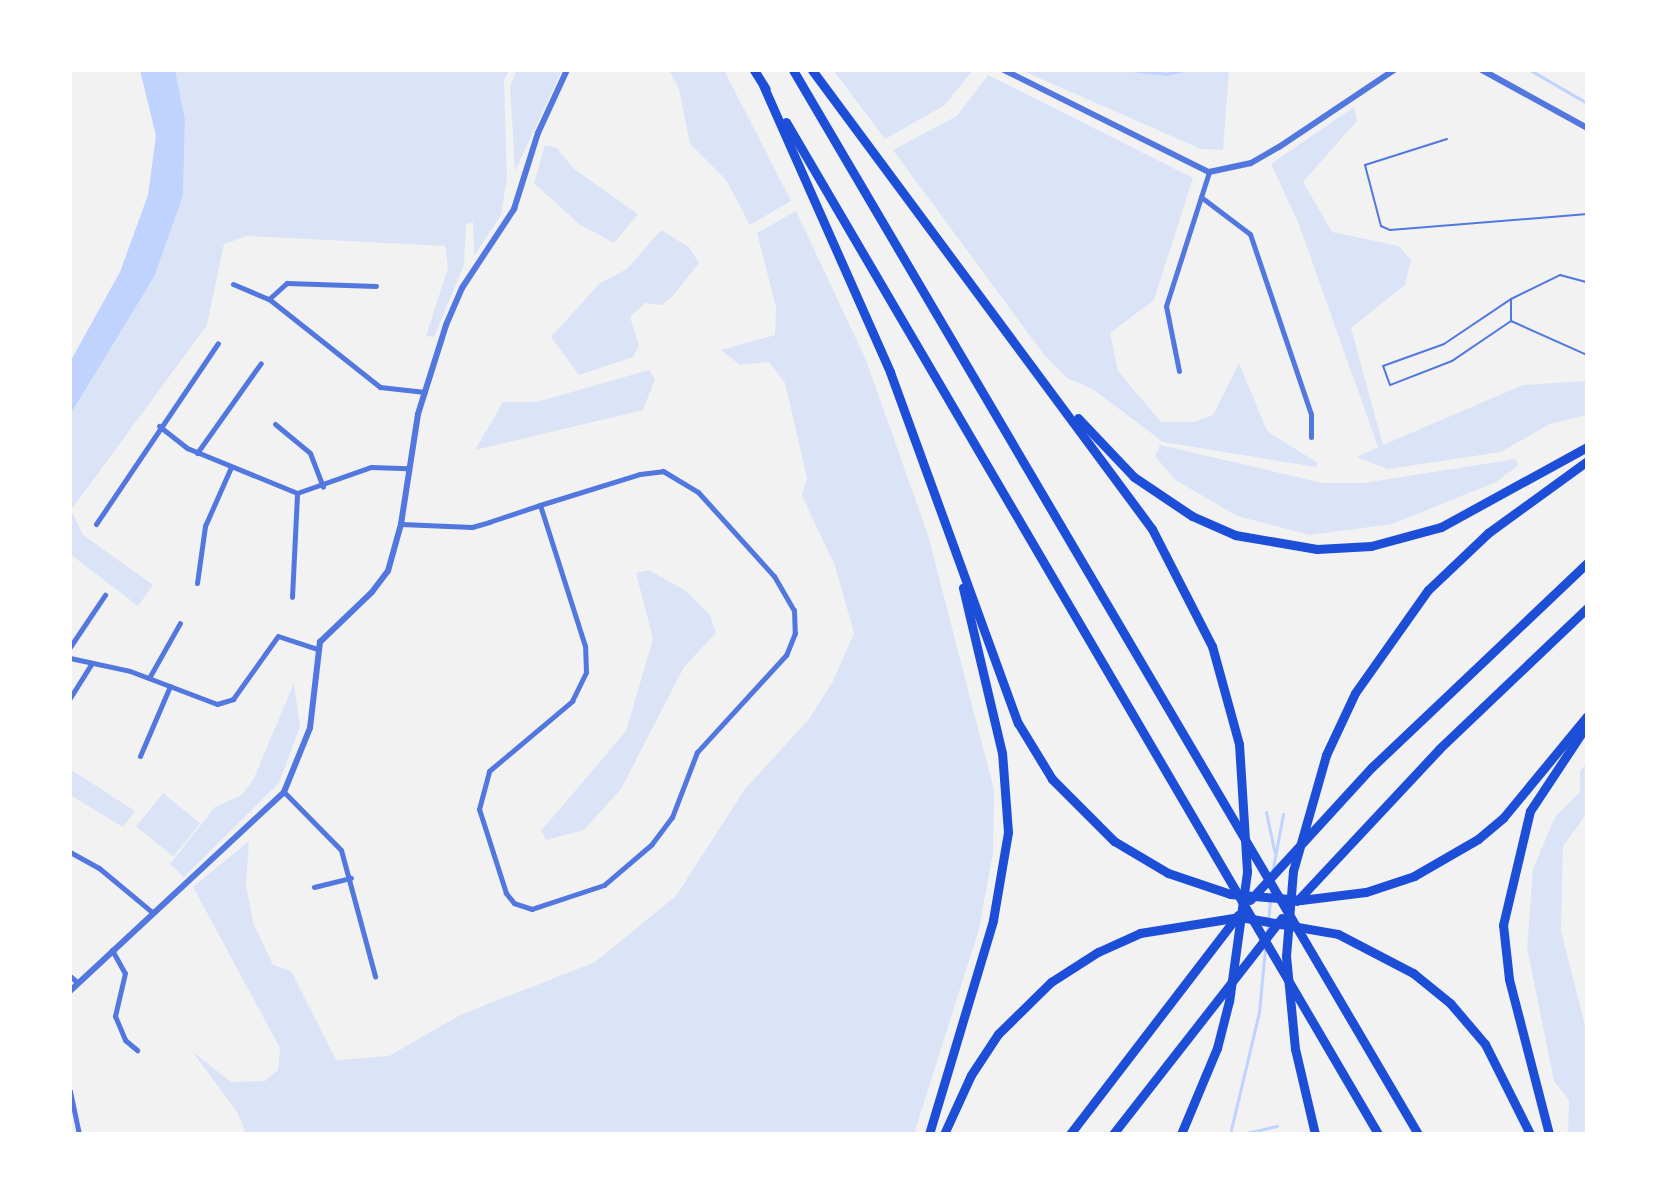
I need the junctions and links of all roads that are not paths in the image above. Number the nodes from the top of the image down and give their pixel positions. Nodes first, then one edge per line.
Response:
1 (567, 70) edge
2 (754, 70) edge
3 (793, 70) edge
4 (812, 70) edge
5 (1004, 70) edge
6 (1394, 70) edge
7 (1482, 70) edge
8 (763, 85) junction
9 (1587, 128) edge
10 (1447, 139) dead end
11 (1209, 172) junction
12 (1201, 197) junction
13 (1587, 214) edge
14 (1587, 282) edge
15 (233, 284) dead end
16 (376, 286) dead end
17 (269, 299) junction
18 (1511, 299) junction
19 (1511, 321) junction
20 (218, 343) dead end
21 (1587, 355) edge
22 (261, 363) dead end
23 (1179, 371) dead end
24 (1049, 386) junction
25 (425, 392) junction
26 (275, 424) dead end
27 (159, 426) junction
28 (1311, 437) dead end
29 (1587, 447) edge
30 (197, 453) junction
31 (1587, 461) edge
32 (231, 467) junction
33 (408, 468) junction
34 (323, 487) junction
35 (297, 493) junction
36 (540, 505) junction
37 (96, 524) dead end
38 (401, 524) junction
39 (1587, 563) edge
40 (959, 565) junction
41 (197, 583) dead end
42 (105, 595) dead end
43 (292, 597) dead end
44 (1587, 608) edge
45 (180, 623) dead end
46 (70, 647) edge
47 (317, 649) junction
48 (70, 658) edge
49 (91, 664) junction
50 (149, 678) junction
51 (170, 686) junction
52 (70, 698) edge
53 (1587, 716) edge
54 (1587, 725) edge
55 (140, 756) dead end
56 (284, 792) junction
57 (70, 852) edge
58 (351, 878) junction
59 (314, 887) dead end
60 (152, 912) junction
61 (111, 949) junction
62 (70, 976) edge
63 (375, 976) dead end
64 (77, 982) junction
65 (70, 991) edge
66 (137, 1050) dead end
67 (70, 1091) edge
68 (79, 1134) edge
69 (929, 1134) edge
70 (944, 1134) edge
71 (1070, 1134) edge
72 (1113, 1134) edge
73 (1181, 1134) edge
74 (1315, 1134) edge
75 (1378, 1134) edge
76 (1418, 1134) edge
77 (1530, 1134) edge
78 (1549, 1134) edge

1 - 25 street
2 - 8 highway
3 - 76 highway
4 - 24 highway
5 - 11 street
6 - 11 street
7 - 9 street
8 - 40 highway
8 - 75 highway
10 - 13 lane
11 - 12 street
12 - 23 street
12 - 28 street
14 - 18 lane
15 - 17 street
16 - 17 street
17 - 25 street
18 - 19 lane
18 - 19 lane
19 - 21 lane
20 - 27 street
22 - 30 street
24 - 29 highway
24 - 73 highway
25 - 33 street
26 - 34 street
27 - 30 street
27 - 37 street
30 - 32 street
31 - 74 highway
32 - 35 street
32 - 41 street
33 - 34 street
33 - 38 street
34 - 35 street
35 - 43 street
36 - 36 street
36 - 38 street
38 - 47 street
39 - 71 highway
40 - 53 highway
40 - 69 highway
42 - 46 street
44 - 72 highway
45 - 50 street
47 - 51 street
47 - 56 street
48 - 49 street
49 - 50 street
49 - 52 street
50 - 51 street
51 - 55 street
54 - 78 highway
56 - 58 street
56 - 60 street
57 - 60 street
58 - 59 street
58 - 63 street
60 - 61 street
61 - 64 street
61 - 66 street
62 - 64 street
64 - 65 street
67 - 68 street
70 - 77 highway

